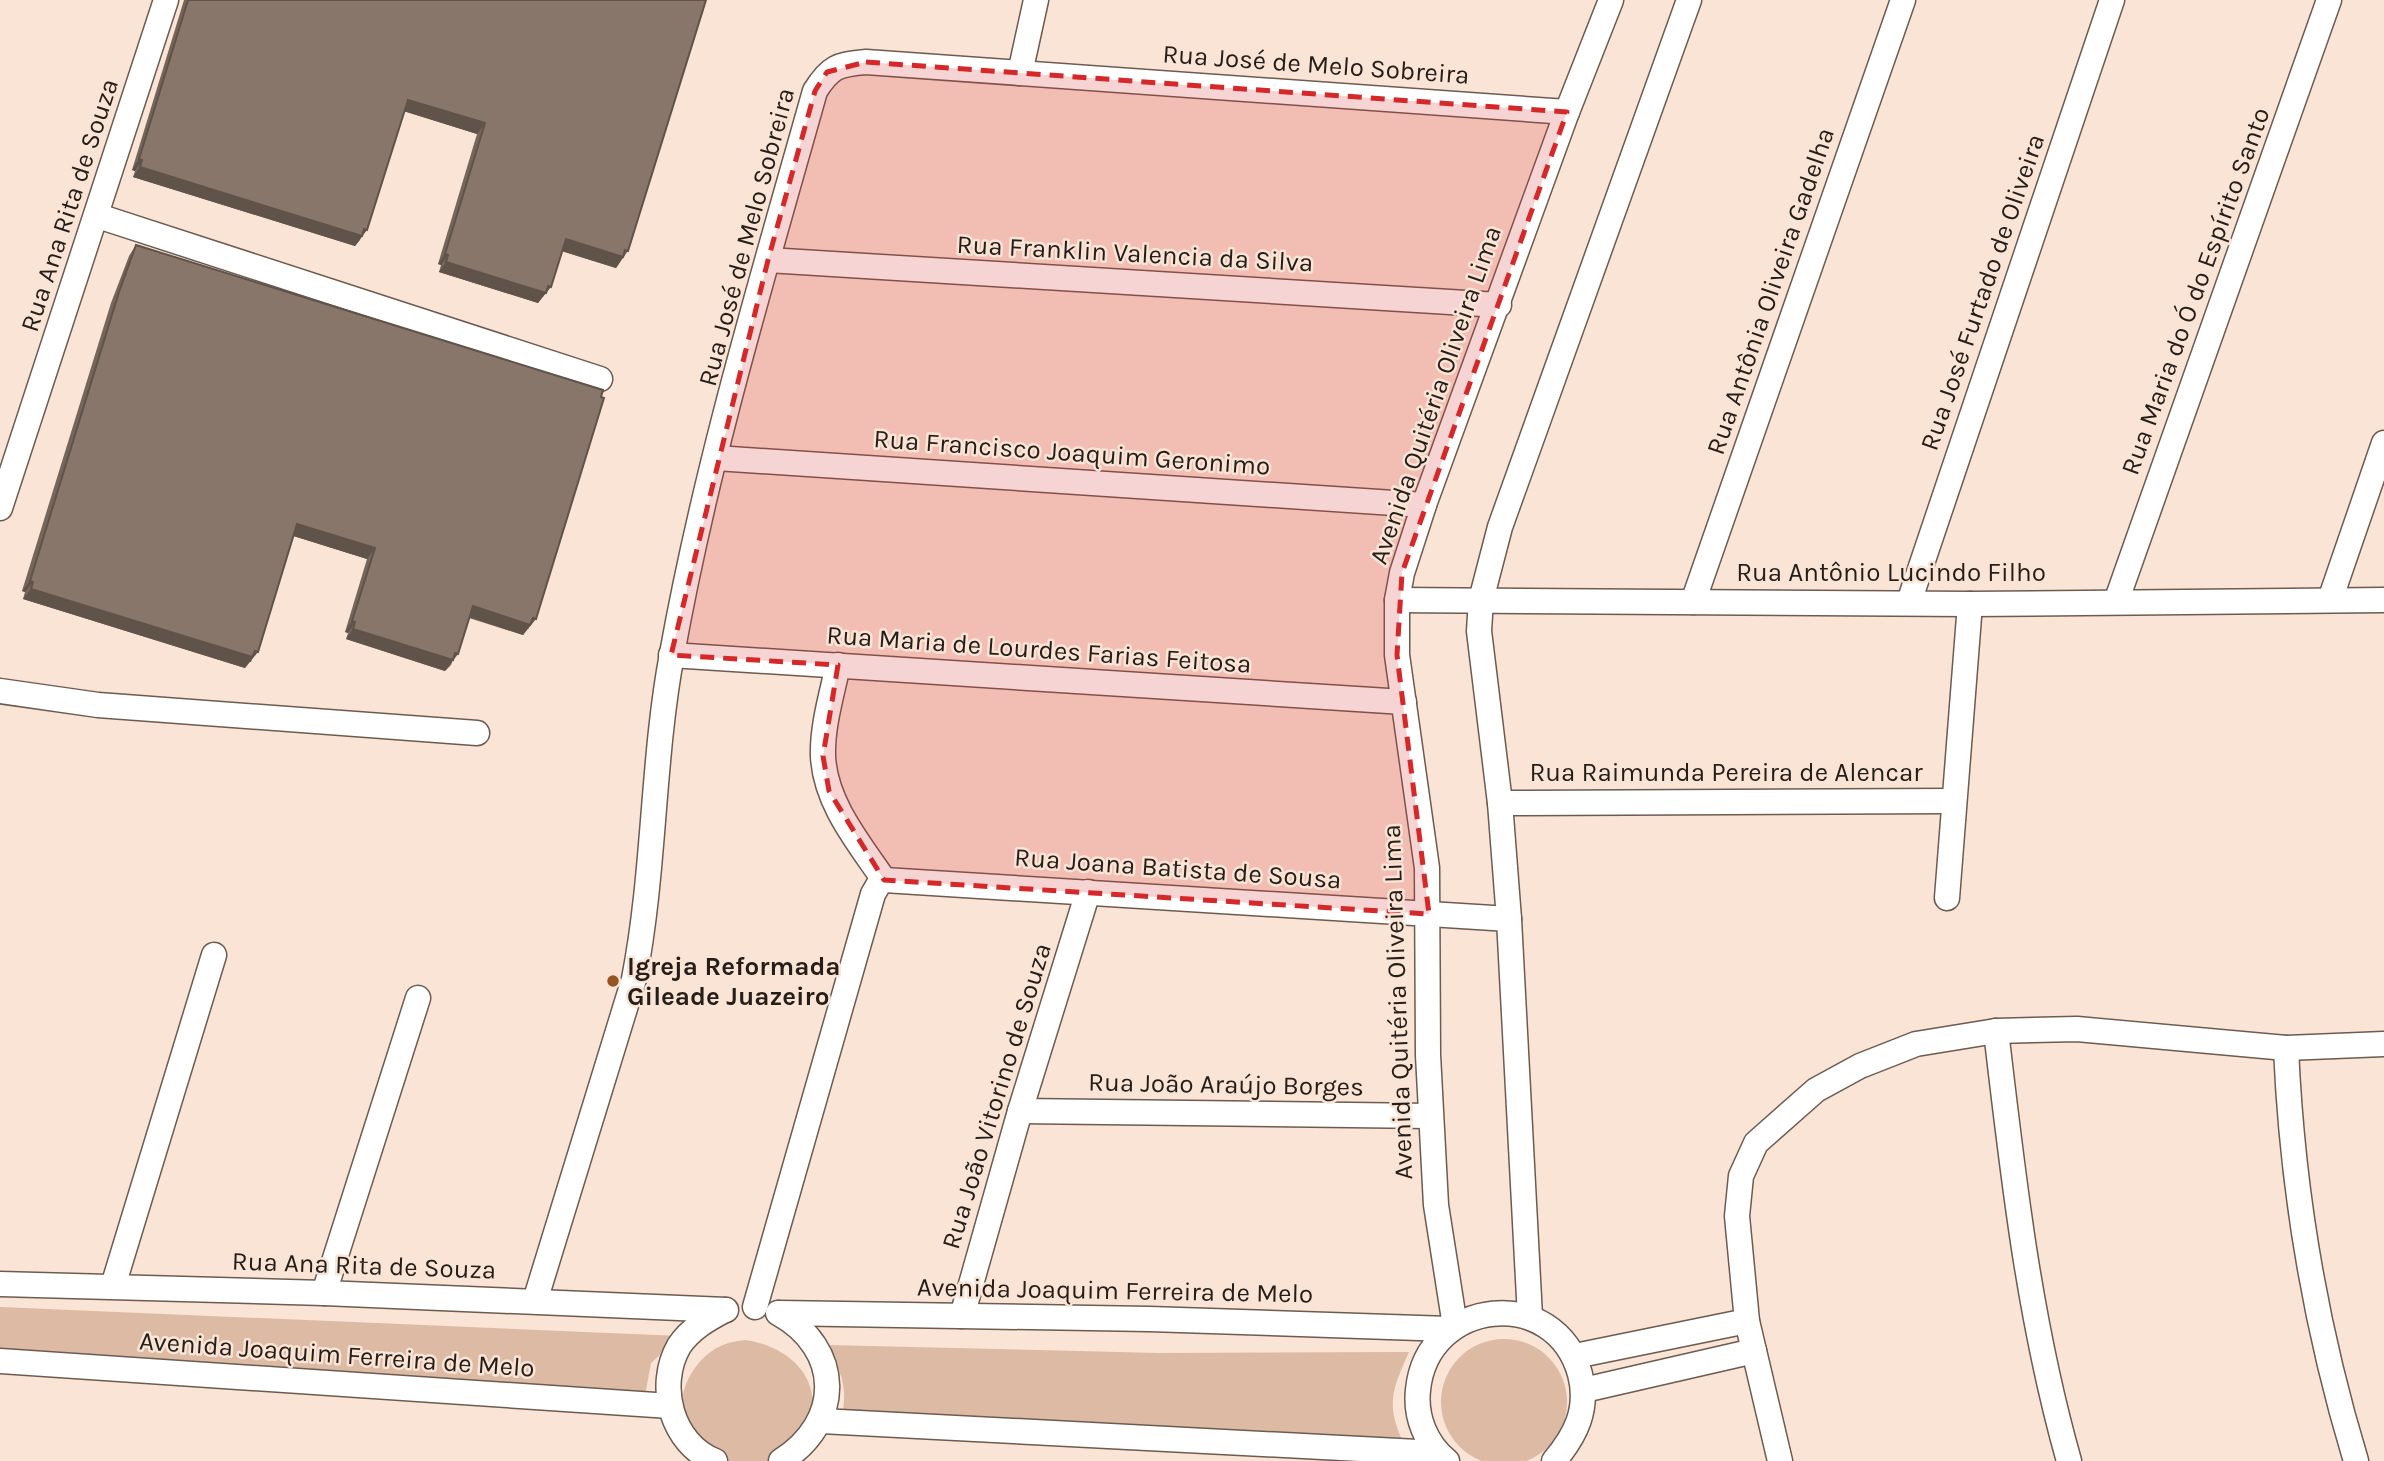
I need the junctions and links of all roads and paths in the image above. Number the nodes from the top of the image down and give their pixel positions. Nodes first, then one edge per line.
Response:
1 (166, 0) edge
2 (1036, 0) edge
3 (1611, 0) edge
4 (1689, 0) edge
5 (1903, 0) edge
6 (2112, 0) edge
7 (2329, 0) edge
8 (1020, 73) junction
9 (1567, 112) junction
10 (98, 216) junction
11 (768, 260) junction
12 (1499, 305) junction
13 (600, 379) dead end
14 (2384, 443) edge
15 (716, 458) junction
16 (1424, 505) junction
17 (0, 508) edge
18 (1397, 600) junction
19 (1481, 600) junction
20 (2330, 600) junction
21 (2384, 600) edge
22 (1693, 602) junction
23 (1909, 602) junction
24 (2116, 602) junction
25 (1970, 604) junction
26 (671, 655) junction
27 (838, 666) junction
28 (0, 691) edge
29 (1404, 702) junction
30 (477, 733) dead end
31 (1953, 801) junction
32 (1500, 803) junction
33 (884, 880) junction
34 (1088, 892) junction
35 (1947, 898) dead end
36 (1429, 914) junction
37 (1509, 919) junction
38 (214, 955) dead end
39 (418, 999) dead end
40 (1996, 1031) junction
41 (2384, 1044) edge
42 (2286, 1048) junction
43 (1020, 1111) junction
44 (1430, 1116) junction
45 (0, 1284) edge
46 (113, 1286) junction
47 (324, 1293) junction
48 (535, 1301) junction
49 (755, 1307) junction
50 (726, 1310) junction
51 (779, 1313) junction
52 (962, 1316) junction
53 (1530, 1317) junction
54 (1746, 1321) junction
55 (1452, 1327) junction
56 (1754, 1351) junction
57 (1575, 1356) junction
58 (0, 1361) edge
59 (1584, 1390) junction
60 (670, 1406) junction
61 (821, 1422) junction
62 (691, 1453) edge
63 (1442, 1457) edge
64 (716, 1461) edge
65 (781, 1461) edge
66 (1554, 1461) edge
67 (1780, 1461) edge
68 (2069, 1461) edge
69 (2356, 1461) edge

1 - 10 street, Rua Ana Rita de Souza
2 - 8 street
3 - 9 street, Avenida Quitéria Oliveira Lima
4 - 19 street
5 - 22 street, Rua Antônia Oliveira Gadelha
6 - 23 street, Rua José Furtado de Oliveira
7 - 24 street, Rua Maria do Ó do Espírito Santo
8 - 9 street, Rua José de Melo Sobreira
8 - 11 street, Rua José de Melo Sobreira
9 - 12 street, Avenida Quitéria Oliveira Lima
10 - 13 street
10 - 17 street, Rua Ana Rita de Souza
11 - 12 street, Rua Franklin Valencia da Silva
11 - 15 street, Rua José de Melo Sobreira
12 - 16 street, Avenida Quitéria Oliveira Lima
14 - 20 street
15 - 16 street, Rua Francisco Joaquim Geronimo
15 - 26 street, Rua José de Melo Sobreira
16 - 18 street, Avenida Quitéria Oliveira Lima
18 - 19 street, Rua Antônio Lucindo Filho
18 - 29 street, Avenida Quitéria Oliveira Lima
19 - 22 street, Rua Antônio Lucindo Filho
19 - 32 street
20 - 21 street, Rua Antônio Lucindo Filho
20 - 24 street, Rua Antônio Lucindo Filho
22 - 23 street, Rua Antônio Lucindo Filho
23 - 25 street, Rua Antônio Lucindo Filho
24 - 25 street, Rua Antônio Lucindo Filho
25 - 31 street
26 - 27 street, Rua Maria de Lourdes Farias Feitosa
26 - 48 street, Rua José de Melo Sobreira
27 - 29 street, Rua Maria de Lourdes Farias Feitosa
27 - 33 street
28 - 30 street
29 - 36 street, Avenida Quitéria Oliveira Lima
31 - 32 street, Rua Raimunda Pereira de Alencar
31 - 35 street
32 - 37 street
33 - 34 street, Rua Joana Batista de Sousa
33 - 49 street
34 - 36 street, Rua Joana Batista de Sousa
34 - 43 street, Rua João Vitorino de Souza
36 - 37 street, Rua Joana Batista de Sousa
36 - 44 street, Avenida Quitéria Oliveira Lima
37 - 53 street
38 - 46 street
39 - 47 street
40 - 42 street
40 - 54 street
40 - 68 street
41 - 42 street
42 - 69 street
43 - 44 street, Rua João Araújo Borges
43 - 52 street, Rua João Vitorino de Souza
44 - 55 street, Avenida Quitéria Oliveira Lima
45 - 46 street, Rua Ana Rita de Souza
46 - 47 street, Rua Ana Rita de Souza
47 - 48 street, Rua Ana Rita de Souza
48 - 50 street, Rua Ana Rita de Souza
49 - 50 street, Rua Ana Rita de Souza
49 - 51 street, Rua Ana Rita de Souza
50 - 60 street
51 - 52 street, Avenida Joaquim Ferreira de Melo
51 - 61 street
52 - 55 street, Avenida Joaquim Ferreira de Melo
53 - 55 street
53 - 57 street
54 - 56 street
54 - 57 street
55 - 63 street
56 - 59 street
56 - 67 street
57 - 59 street
58 - 60 street, Avenida Joaquim Ferreira de Melo
59 - 66 street
60 - 62 street
61 - 63 street
61 - 65 street
62 - 64 street

